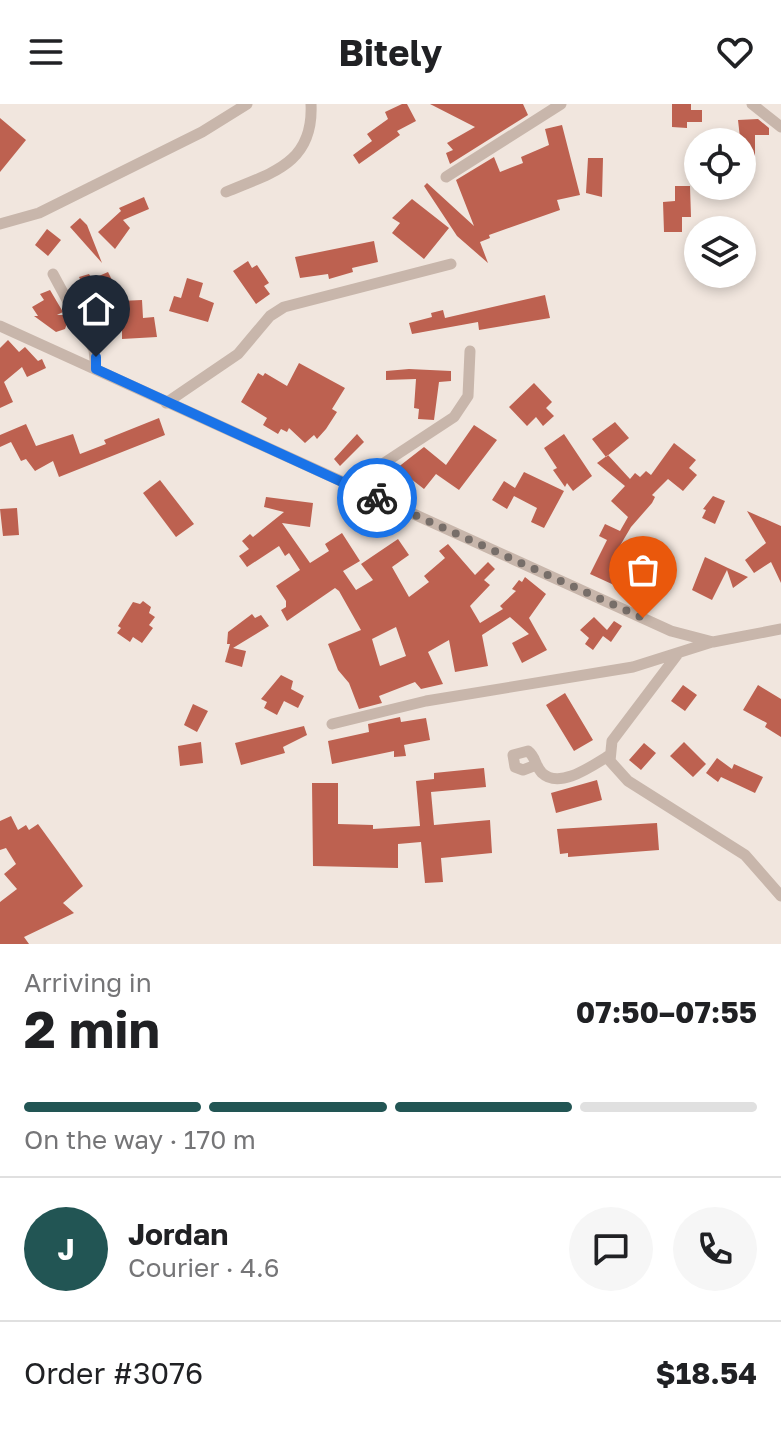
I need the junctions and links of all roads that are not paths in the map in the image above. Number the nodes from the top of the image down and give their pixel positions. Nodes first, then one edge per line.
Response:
1 (247, 104) edge
2 (311, 104) edge
3 (561, 104) edge
4 (752, 104) edge
5 (781, 127) edge
6 (446, 177) dead end
7 (226, 192) dead end
8 (0, 224) edge
9 (451, 264) dead end
10 (53, 274) dead end
11 (0, 326) edge
12 (470, 351) dead end
13 (96, 369) junction
14 (166, 403) junction
15 (349, 486) junction
16 (781, 629) edge
17 (713, 642) junction
18 (677, 655) junction
19 (332, 724) dead end
20 (610, 755) junction
21 (536, 765) dead end
22 (781, 896) edge

1 - 8 street
2 - 7 street
3 - 6 street
4 - 5 street
9 - 14 street
10 - 13 street
11 - 13 street
12 - 15 street
13 - 14 street
14 - 15 street
15 - 17 street
16 - 17 street
17 - 18 street
18 - 19 street
18 - 20 street
20 - 21 street
20 - 22 street

